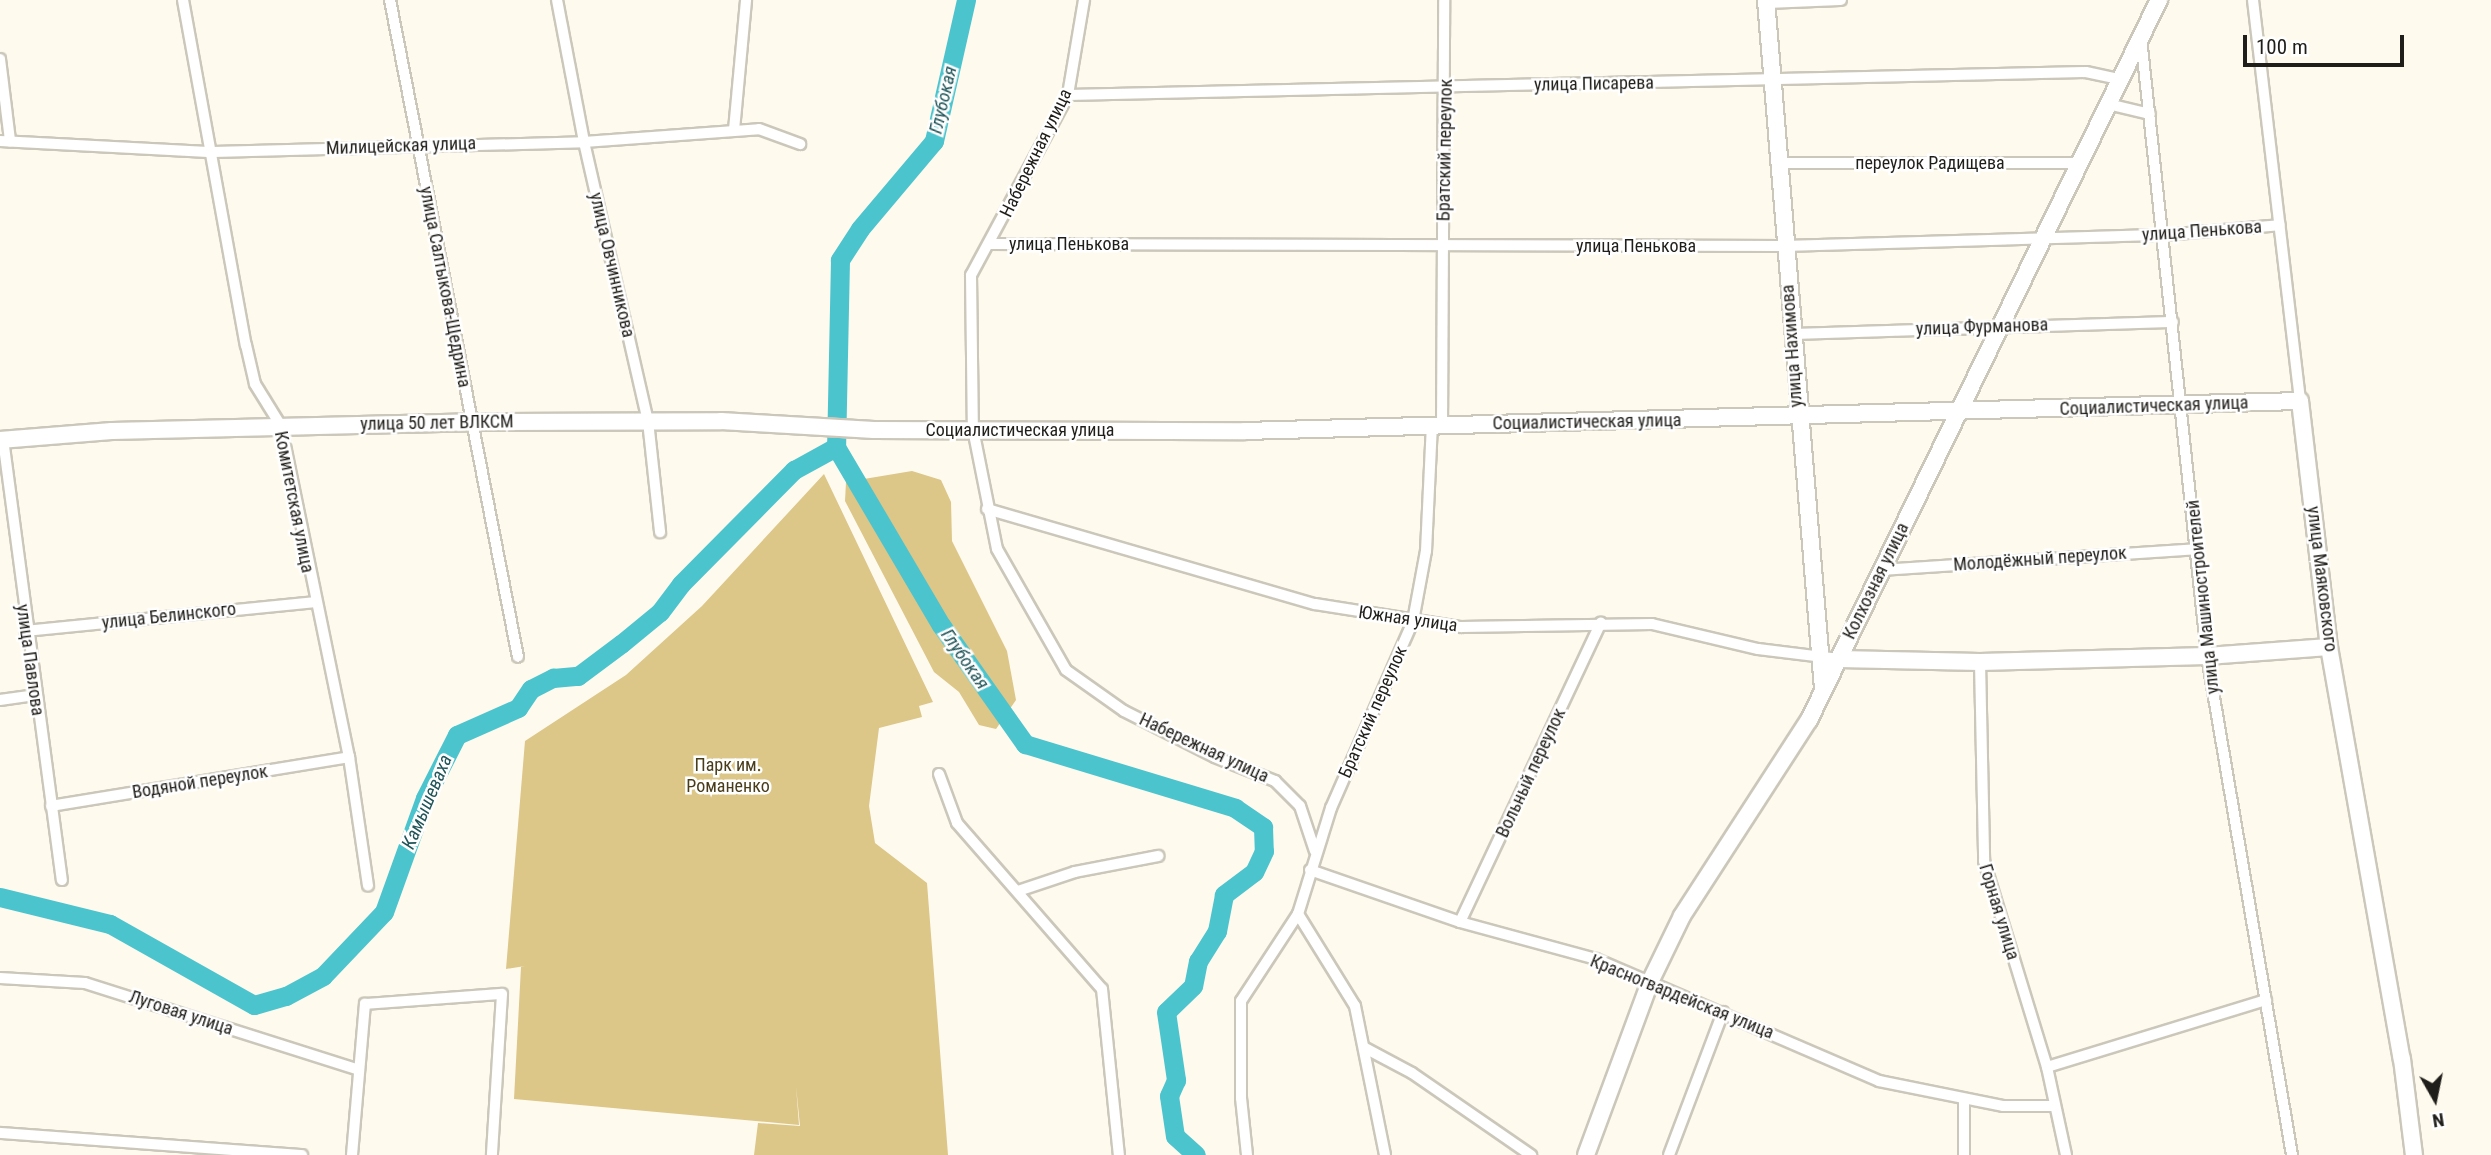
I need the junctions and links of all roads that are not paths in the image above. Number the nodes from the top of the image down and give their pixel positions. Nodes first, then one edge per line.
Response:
1 (183, 0) edge
2 (390, 0) edge
3 (557, 0) edge
4 (746, 0) edge
5 (1084, 0) edge
6 (1444, 0) edge
7 (1841, 0) edge
8 (2159, 0) edge
9 (2253, 0) edge
10 (1766, 2) edge
11 (2141, 35) junction
12 (0, 59) edge
13 (2119, 79) junction
14 (1772, 81) junction
15 (1447, 86) junction
16 (1068, 95) junction
17 (2108, 104) junction
18 (2150, 114) junction
19 (734, 131) junction
20 (5, 141) edge
21 (584, 142) junction
22 (800, 144) dead end
23 (417, 145) junction
24 (213, 152) junction
25 (1778, 163) junction
26 (2082, 163) junction
27 (2280, 225) junction
28 (2164, 235) junction
29 (2043, 240) junction
30 (991, 244) junction
31 (1444, 245) junction
32 (1784, 246) junction
33 (2173, 322) junction
34 (2000, 326) junction
35 (1791, 334) junction
36 (2300, 401) junction
37 (2183, 405) junction
38 (1958, 412) junction
39 (1797, 417) junction
40 (648, 421) junction
41 (472, 422) junction
42 (281, 426) junction
43 (1437, 426) junction
44 (973, 429) junction
45 (874, 430) joint
46 (2, 439) edge
47 (987, 509) junction
48 (660, 532) dead end
49 (2198, 549) junction
50 (1882, 570) junction
51 (314, 602) junction
52 (1413, 621) junction
53 (1601, 623) junction
54 (25, 631) junction
55 (2329, 647) junction
56 (2207, 656) junction
57 (518, 657) dead end
58 (1819, 659) junction
59 (1839, 659) junction
60 (1980, 662) junction
61 (1823, 692) junction
62 (34, 695) junction
63 (0, 699) edge
64 (349, 757) junction
65 (939, 775) dead end
66 (51, 806) junction
67 (1315, 851) junction
68 (1158, 856) dead end
69 (1310, 870) junction
70 (62, 880) dead end
71 (368, 886) dead end
72 (1018, 891) junction
73 (1298, 914) junction
74 (1461, 922) junction
75 (0, 978) edge
76 (1650, 982) junction
77 (2266, 1000) junction
78 (1723, 1012) junction
79 (1365, 1048) junction
80 (2047, 1067) junction
81 (359, 1070) junction
82 (1964, 1100) junction
83 (2055, 1106) junction
84 (0, 1133) edge
85 (302, 1155) edge
86 (352, 1155) edge
87 (492, 1155) edge
88 (1119, 1155) edge
89 (1247, 1155) edge
90 (1385, 1155) edge
91 (1531, 1155) edge
92 (1586, 1155) edge
93 (1670, 1155) edge
94 (1964, 1155) edge
95 (2066, 1155) edge
96 (2292, 1155) edge
97 (2414, 1155) edge

1 - 24 street, Комитетская улица
2 - 23 street, улица Салтыкова-Щедрина
3 - 21 street, улица Овчинникова
4 - 19 street
5 - 16 street, Набережная улица
6 - 15 street, Братский переулок
7 - 10 street
8 - 11 main road, Колхозная улица
9 - 27 street, улица Маяковского
10 - 14 main road, улица Нахимова
11 - 13 main road, Колхозная улица
11 - 18 street, улица Машиностроителей
12 - 20 street
13 - 14 street, улица Писарева
13 - 17 main road, Колхозная улица
14 - 15 street, улица Писарева
14 - 25 main road, улица Нахимова
15 - 16 street, улица Писарева
15 - 31 street, Братский переулок
16 - 30 street, Набережная улица
17 - 18 street
17 - 26 main road, Колхозная улица
18 - 28 street, улица Машиностроителей
19 - 21 street, Милицейская улица
19 - 22 street, Милицейская улица
20 - 24 street, Милицейская улица
21 - 23 street, Милицейская улица
21 - 40 street, улица Овчинникова
23 - 24 street, Милицейская улица
23 - 41 street, улица Салтыкова-Щедрина
24 - 42 street, Комитетская улица
25 - 26 street, переулок Радищева
25 - 32 main road, улица Нахимова
26 - 29 main road, Колхозная улица
27 - 28 street, улица Пенькова
27 - 36 street, улица Маяковского
28 - 29 street, улица Пенькова
28 - 33 street, улица Машиностроителей
29 - 32 street, улица Пенькова
29 - 34 main road, Колхозная улица
30 - 31 street, улица Пенькова
30 - 44 street, Набережная улица
31 - 32 street, улица Пенькова
31 - 43 street, Братский переулок
32 - 35 main road, улица Нахимова
33 - 34 street, улица Фурманова
33 - 37 street, улица Машиностроителей
34 - 35 street, улица Фурманова
34 - 38 main road, Колхозная улица
35 - 39 main road, улица Нахимова
36 - 37 main road, Социалистическая улица
36 - 55 main road, улица Маяковского
37 - 38 main road, Социалистическая улица
37 - 49 street, улица Машиностроителей
38 - 39 main road, Социалистическая улица
38 - 50 main road, Колхозная улица
39 - 43 main road, Социалистическая улица
39 - 58 main road, улица Нахимова
40 - 41 main road, улица 50 лет ВЛКСМ
40 - 45 main road, улица 50 лет ВЛКСМ
40 - 48 street, улица Овчинникова
41 - 42 main road, улица 50 лет ВЛКСМ
41 - 57 street, улица Салтыкова-Щедрина
42 - 46 main road, улица 50 лет ВЛКСМ
42 - 51 street, Комитетская улица
43 - 44 main road, Социалистическая улица
43 - 52 street, Братский переулок
44 - 45 main road, Социалистическая улица
44 - 47 street, Набережная улица
46 - 54 street, улица Павлова
47 - 52 street, Южная улица
47 - 67 street, Набережная улица
49 - 50 street, Молодёжный переулок
49 - 56 street, улица Машиностроителей
50 - 59 main road, Колхозная улица
51 - 54 street, улица Белинского
51 - 64 street, Комитетская улица
52 - 53 street, Южная улица
52 - 67 street, Братский переулок
53 - 58 street, Южная улица
53 - 74 street, Вольный переулок
54 - 62 street, улица Павлова
55 - 56 main road
55 - 97 main road, улица Маяковского
56 - 60 main road
56 - 77 street, улица Машиностроителей
58 - 59 street, Южная улица
58 - 61 main road, улица Нахимова
59 - 60 main road
59 - 61 main road, Колхозная улица
60 - 80 street, Горная улица
61 - 76 main road, Колхозная улица
62 - 63 street
62 - 66 street, улица Павлова
64 - 66 street, Водяной переулок
64 - 71 street, Комитетская улица
65 - 72 street
66 - 70 street, улица Павлова
67 - 69 street, Братский переулок
68 - 72 street
69 - 73 street
69 - 74 street, Красногвардейская улица
72 - 88 street
73 - 79 street
73 - 89 street
74 - 76 street, Красногвардейская улица
75 - 81 street, Луговая улица
76 - 78 street, Красногвардейская улица
76 - 92 main road, Колхозная улица
77 - 80 street
77 - 96 street, улица Машиностроителей
78 - 82 street, Красногвардейская улица
78 - 93 street
79 - 90 street
79 - 91 street
80 - 83 street, Горная улица
81 - 86 street
81 - 87 street
82 - 83 street, Красногвардейская улица
82 - 94 street
83 - 95 street, Горная улица
84 - 85 street

